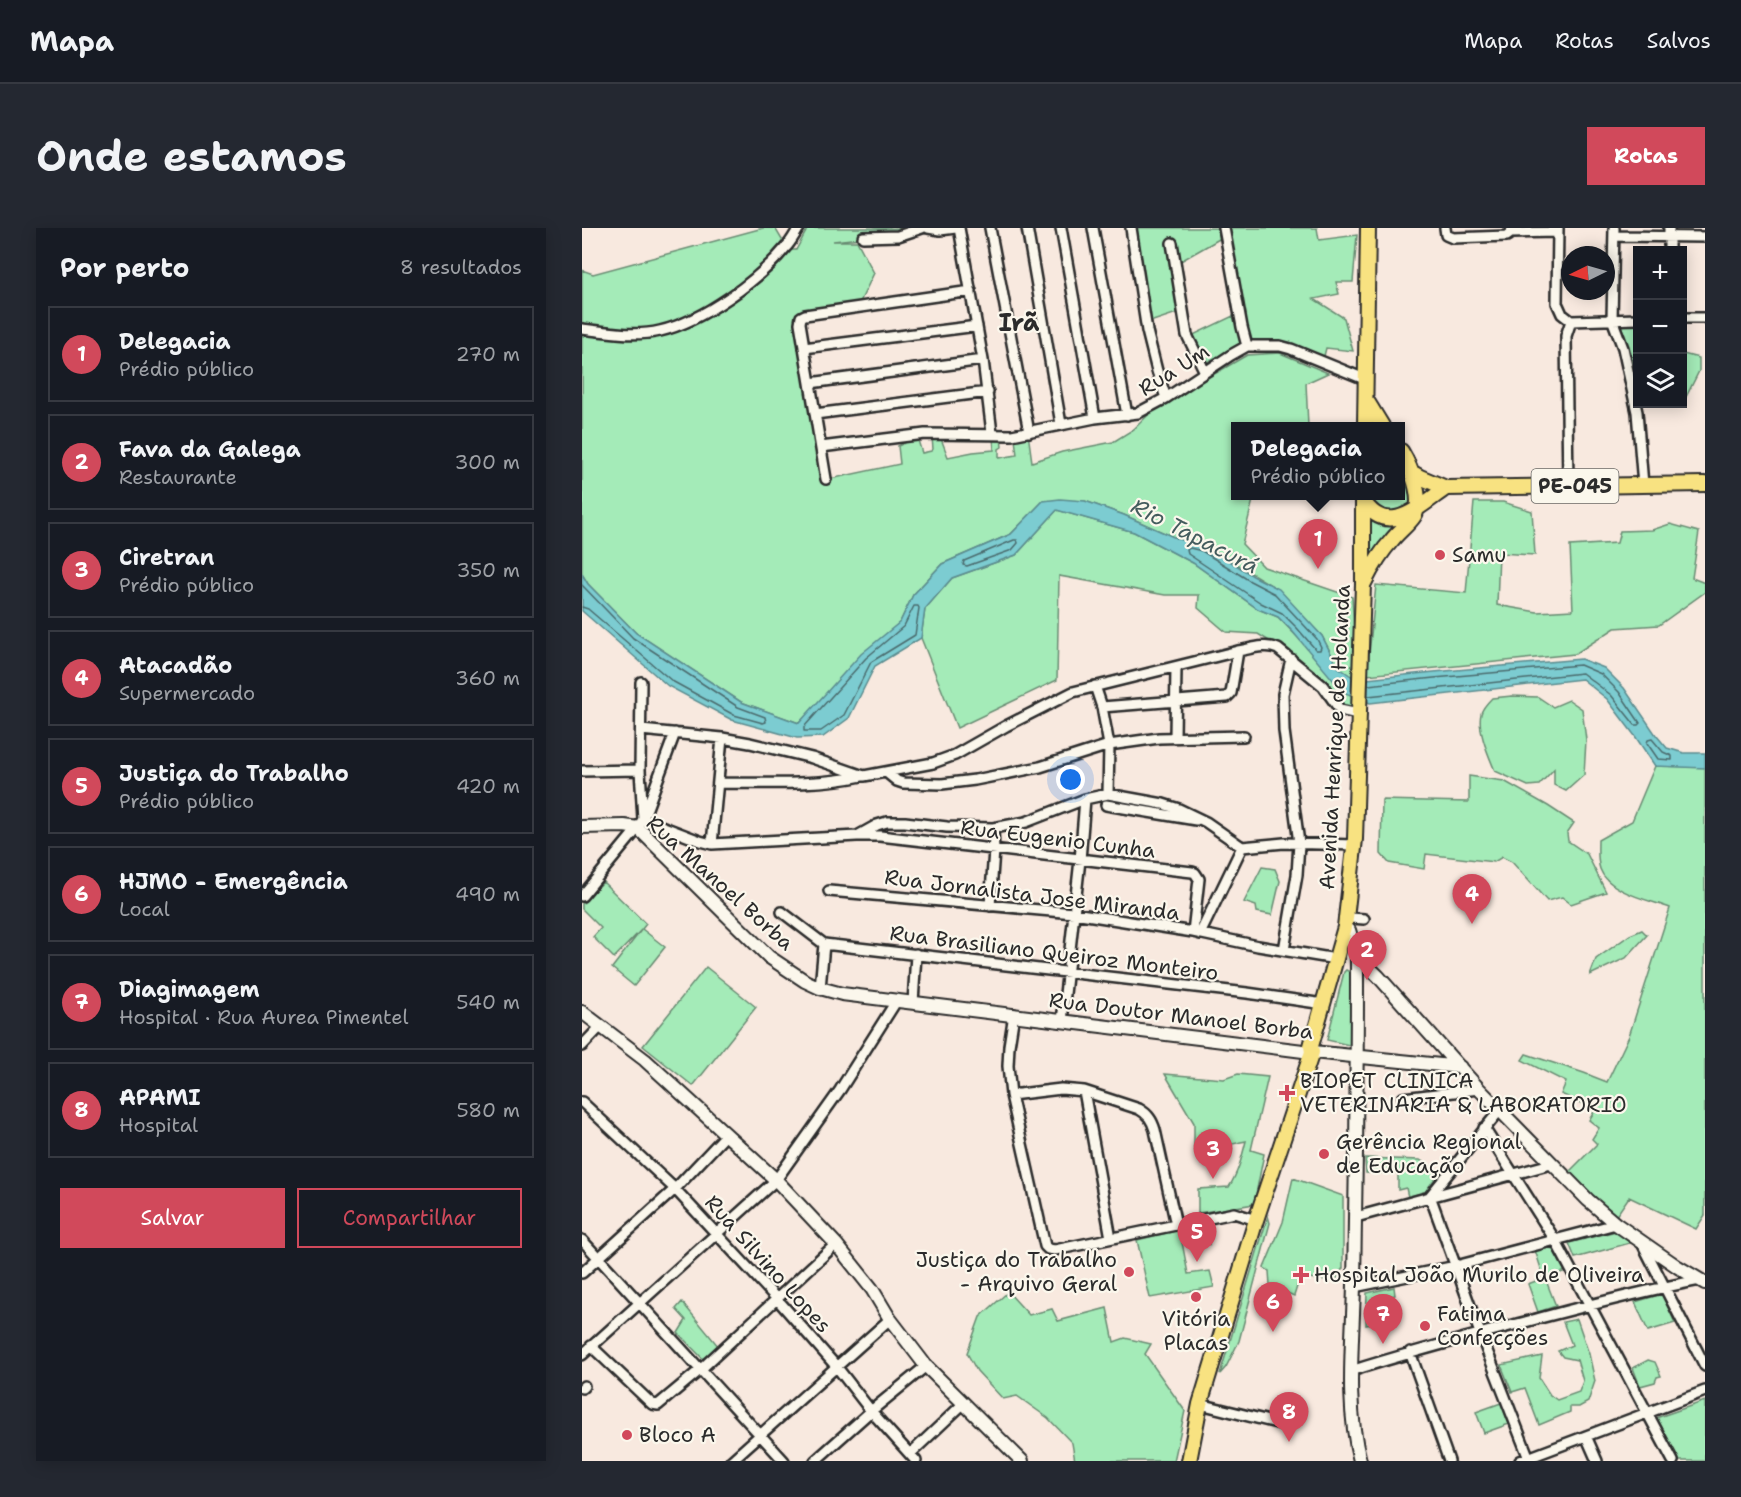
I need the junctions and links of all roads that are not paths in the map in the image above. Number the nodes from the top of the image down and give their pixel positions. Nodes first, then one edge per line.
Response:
1 (799, 228) edge
2 (922, 228) edge
3 (928, 228) edge
4 (958, 228) edge
5 (990, 228) edge
6 (1027, 228) edge
7 (1061, 228) edge
8 (1093, 228) edge
9 (1131, 228) edge
10 (1224, 228) edge
11 (1368, 228) edge
12 (1444, 228) edge
13 (1511, 230) edge
14 (1558, 230) edge
15 (1614, 232) edge
16 (1669, 232) edge
17 (863, 237) dead end
18 (1705, 237) edge
19 (1172, 243) dead end
20 (971, 291) junction
21 (1687, 318) edge
22 (1705, 318) edge
23 (1612, 319) junction
24 (1633, 319) edge
25 (1571, 321) junction
26 (977, 326) junction
27 (582, 329) edge
28 (1247, 346) junction
29 (804, 348) junction
30 (983, 360) junction
31 (1205, 372) junction
32 (1367, 380) junction
33 (810, 382) junction
34 (988, 392) junction
35 (1166, 398) junction
36 (1366, 400) junction
37 (815, 414) junction
38 (1127, 415) junction
39 (1095, 418) junction
40 (1365, 422) edge
41 (1379, 422) edge
42 (1061, 424) junction
43 (1029, 432) junction
44 (992, 433) junction
45 (820, 447) junction
46 (1406, 469) edge
47 (826, 479) dead end
48 (1705, 484) edge
49 (1643, 485) junction
50 (1568, 486) junction
51 (1446, 488) junction
52 (1363, 500) edge
53 (1364, 500) edge
54 (1416, 511) junction
55 (1363, 584) junction
56 (1238, 651) junction
57 (1291, 659) junction
58 (1176, 667) junction
59 (641, 682) dead end
60 (1095, 686) junction
61 (1175, 700) junction
62 (1102, 707) junction
63 (1359, 710) junction
64 (641, 730) junction
65 (675, 733) junction
66 (1244, 736) dead end
67 (1175, 737) junction
68 (722, 738) junction
69 (1109, 745) junction
70 (640, 770) junction
71 (582, 771) edge
72 (886, 772) junction
73 (864, 776) junction
74 (718, 783) junction
75 (1108, 794) junction
76 (1085, 799) junction
77 (1106, 806) dead end
78 (1206, 822) junction
79 (640, 824) junction
80 (582, 826) edge
81 (993, 828) junction
82 (857, 836) junction
83 (712, 843) junction
84 (1299, 843) junction
85 (1354, 845) junction
86 (1242, 847) junction
87 (994, 850) junction
88 (1080, 860) junction
89 (829, 891) dead end
90 (582, 896) edge
91 (990, 906) junction
92 (782, 912) dead end
93 (1074, 913) junction
94 (1356, 919) junction
95 (1197, 933) junction
96 (824, 945) junction
97 (1284, 950) junction
98 (916, 954) junction
99 (1357, 956) junction
100 (1336, 959) junction
101 (1066, 973) junction
102 (820, 988) junction
103 (897, 1000) junction
104 (913, 1003) junction
105 (1324, 1004) junction
106 (582, 1012) edge
107 (1014, 1014) junction
108 (1062, 1021) junction
109 (601, 1026) junction
110 (582, 1046) edge
111 (1312, 1052) junction
112 (1357, 1057) junction
113 (1460, 1067) junction
114 (1479, 1089) junction
115 (1084, 1091) junction
116 (1011, 1095) junction
117 (1403, 1098) dead end
118 (582, 1102) edge
119 (1500, 1110) junction
120 (1484, 1128) junction
121 (726, 1135) junction
122 (1551, 1164) junction
123 (1513, 1174) junction
124 (776, 1180) junction
125 (675, 1189) junction
126 (1430, 1196) junction
127 (1356, 1217) junction
128 (1256, 1220) junction
129 (1616, 1224) junction
130 (1176, 1225) junction
131 (716, 1234) junction
132 (1111, 1238) junction
133 (582, 1240) edge
134 (1555, 1240) junction
135 (1641, 1242) junction
136 (836, 1244) junction
137 (599, 1258) junction
138 (1456, 1266) junction
139 (582, 1273) edge
140 (1703, 1282) edge
141 (1354, 1287) junction
142 (1664, 1287) junction
143 (777, 1299) junction
144 (638, 1303) junction
145 (1590, 1305) junction
146 (890, 1320) junction
147 (1480, 1333) junction
148 (591, 1346) junction
149 (1410, 1352) junction
150 (582, 1355) edge
151 (836, 1366) junction
152 (926, 1366) junction
153 (1705, 1366) edge
154 (700, 1370) junction
155 (1351, 1371) junction
156 (1705, 1391) edge
157 (963, 1404) junction
158 (1200, 1404) junction
159 (871, 1411) junction
160 (1647, 1412) junction
161 (1285, 1425) dead end
162 (759, 1435) junction
163 (1586, 1436) junction
164 (913, 1457) edge
165 (1527, 1460) edge
166 (731, 1461) edge
167 (784, 1461) edge
168 (815, 1461) edge
169 (1022, 1461) edge
170 (1189, 1461) edge
171 (1360, 1461) edge
172 (1449, 1461) edge
173 (1597, 1461) edge
174 (1672, 1461) edge

1 - 27 street
2 - 17 street
3 - 4 street
4 - 20 street
5 - 43 street
6 - 42 street
7 - 39 street
8 - 38 street
9 - 35 street
10 - 28 street
11 - 32 main road
12 - 13 street
13 - 14 street
14 - 25 street
15 - 16 street
15 - 23 street
16 - 18 street
19 - 31 street
20 - 26 street
20 - 29 street
21 - 22 street
23 - 24 street
23 - 25 street
23 - 49 street
25 - 50 street
26 - 29 street
26 - 30 street
28 - 31 street, Rua Um
28 - 32 street
29 - 33 street
30 - 33 street
30 - 34 street
31 - 35 street, Rua Um
32 - 36 main road
33 - 37 street
34 - 37 street
34 - 44 street
35 - 38 street, Rua Um
36 - 40 main road
36 - 41 main road
37 - 45 street
38 - 39 street, Rua Um
39 - 42 street, Rua Um
42 - 43 street, Rua Um
43 - 44 street, Rua Um
44 - 45 street, Rua Um
45 - 47 street
46 - 51 main road
46 - 54 main road
48 - 49 main road, PE-045
49 - 50 main road, PE-045
50 - 51 main road, PE-045
51 - 54 main road
52 - 55 main road, Avenida Henrique de Holanda
53 - 54 main road
54 - 55 main road
55 - 63 main road, Avenida Henrique de Holanda
56 - 57 street
56 - 58 street
56 - 61 street
57 - 63 street
57 - 84 street
58 - 60 street
58 - 61 street
59 - 64 street
60 - 62 street
60 - 72 street
61 - 62 street
61 - 67 street
62 - 69 street
63 - 85 main road, Avenida Henrique de Holanda
63 - 94 main road
64 - 65 street
64 - 70 street
65 - 68 street
65 - 79 street
66 - 67 street
67 - 69 street
68 - 73 street
68 - 74 street
69 - 72 street
69 - 75 street
70 - 71 street
70 - 79 street
72 - 73 street
73 - 74 street
74 - 83 street
75 - 76 street
75 - 78 street
76 - 81 street
76 - 88 street
77 - 78 street
78 - 86 street
79 - 80 street, Rua Manoel Borba
79 - 83 street, Rua Eugenio Cunha
79 - 90 street
79 - 102 street, Rua Manoel Borba
81 - 82 street
81 - 87 street
82 - 83 street, Rua Eugenio Cunha
82 - 87 street, Rua Eugenio Cunha
84 - 85 street
84 - 86 street
84 - 97 street
85 - 100 main road, Avenida Henrique de Holanda
86 - 95 street
87 - 88 street, Rua Eugenio Cunha
87 - 91 street
88 - 93 street
88 - 95 street, Rua Eugenio Cunha
89 - 91 street, Rua Jornalista Jose Miranda
91 - 93 street, Rua Jornalista Jose Miranda
92 - 96 street
93 - 95 street, Rua Jornalista Jose Miranda
93 - 101 street
94 - 99 street
94 - 111 main road
95 - 97 street, Rua Jornalista Jose Miranda
96 - 98 street, Rua Brasiliano Queiroz Monteiro
96 - 102 street
97 - 100 street, Rua Jornalista Jose Miranda
98 - 101 street, Rua Brasiliano Queiroz Monteiro
98 - 104 street
99 - 112 street
99 - 113 street
100 - 105 main road, Avenida Henrique de Holanda
101 - 105 street, Rua Brasiliano Queiroz Monteiro
101 - 108 street
102 - 103 street, Rua Manoel Borba
103 - 104 street, Rua Doutor Manoel Borba
103 - 124 street
104 - 107 street, Rua Doutor Manoel Borba
105 - 111 main road, Avenida Henrique de Holanda
106 - 109 street
107 - 108 street, Rua Doutor Manoel Borba
107 - 116 street
108 - 111 street, Rua Doutor Manoel Borba
109 - 110 street
109 - 121 street
111 - 112 street, Rua Doutor Manoel Borba
111 - 128 main road, Avenida Henrique de Holanda
112 - 113 street, Rua Doutor Manoel Borba
112 - 127 street
113 - 114 street
114 - 117 street
114 - 119 street
115 - 116 street
115 - 130 street
115 - 132 street
116 - 132 street
118 - 125 street, Rua Silvino Lopes
119 - 120 street
119 - 122 street
120 - 123 street
120 - 126 street
121 - 124 street
121 - 125 street
122 - 123 street
122 - 129 street
123 - 126 street
123 - 134 street
124 - 131 street
124 - 136 street
125 - 131 street, Rua Silvino Lopes
125 - 137 street
126 - 127 street
126 - 138 street
127 - 141 street
128 - 130 street
128 - 158 main road, Avenida Henrique de Holanda
129 - 134 street
129 - 135 street
130 - 132 street
131 - 143 street, Rua Silvino Lopes
131 - 144 street
133 - 137 street
134 - 138 street
134 - 145 street
135 - 140 street
135 - 142 street
136 - 143 street
136 - 146 street
137 - 139 street
137 - 144 street
138 - 141 street
138 - 147 street
140 - 142 street
141 - 155 street
142 - 145 street
142 - 153 street
143 - 151 street, Rua Silvino Lopes
143 - 154 street
144 - 148 street
144 - 154 street
145 - 147 street
145 - 160 street
146 - 151 street
146 - 152 street
147 - 149 street
147 - 165 street
148 - 150 street
148 - 154 street
149 - 155 street
149 - 172 street
151 - 159 street, Rua Silvino Lopes
151 - 162 street
152 - 157 street
152 - 159 street
154 - 162 street
155 - 171 street
156 - 160 street
157 - 164 street
157 - 169 street
158 - 161 street
158 - 170 main road, Avenida Henrique de Holanda
159 - 164 street, Rua Silvino Lopes
159 - 168 street
160 - 163 street
160 - 174 street
162 - 166 street
162 - 167 street
163 - 165 street
163 - 173 street

